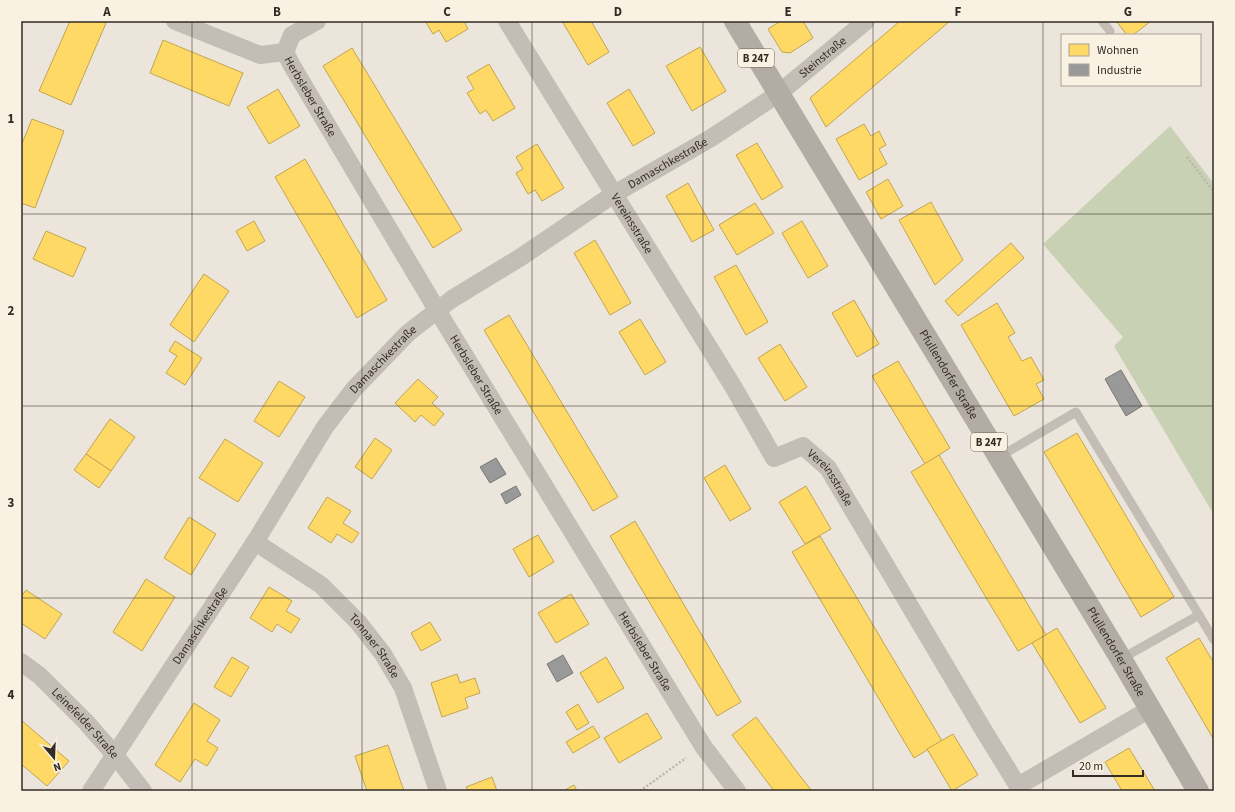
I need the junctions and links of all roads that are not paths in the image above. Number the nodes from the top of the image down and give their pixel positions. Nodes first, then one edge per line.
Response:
1 (176, 21) edge
2 (317, 21) edge
3 (507, 21) edge
4 (735, 21) edge
5 (866, 21) edge
6 (1102, 21) edge
7 (1110, 31) dead end
8 (285, 52) junction
9 (778, 94) junction
10 (614, 194) junction
11 (438, 310) junction
12 (999, 458) junction
13 (255, 542) junction
14 (1199, 615) junction
15 (1214, 640) edge
16 (1121, 659) junction
17 (21, 662) edge
18 (1150, 709) junction
19 (115, 755) junction
20 (91, 791) edge
21 (142, 791) edge
22 (438, 791) edge
23 (737, 791) edge
24 (1198, 791) edge

1 - 8 street, Herbsleber Straße
2 - 8 street
3 - 10 street, Vereinsstraße
4 - 9 main road, Pfullendorfer Straße / B 247
5 - 9 street, Steinstraße
6 - 7 lane
8 - 11 street, Herbsleber Straße
9 - 10 street, Damaschkestraße
9 - 12 main road, Pfullendorfer Straße / B 247
10 - 11 street, Damaschkestraße
10 - 18 street, Vereinsstraße
11 - 13 street, Damaschkestraße
11 - 23 street, Herbsleber Straße
12 - 14 lane
12 - 16 main road, Pfullendorfer Straße / B 247
13 - 19 street, Damaschkestraße
13 - 22 street, Tonnaer Straße
14 - 15 lane
14 - 16 lane
16 - 18 main road, Pfullendorfer Straße / B 247
17 - 19 street, Leinefelder Straße
18 - 24 main road, Pfullendorfer Straße / B 247
19 - 20 street, Damaschkestraße
19 - 21 street, Leinefelder Straße

